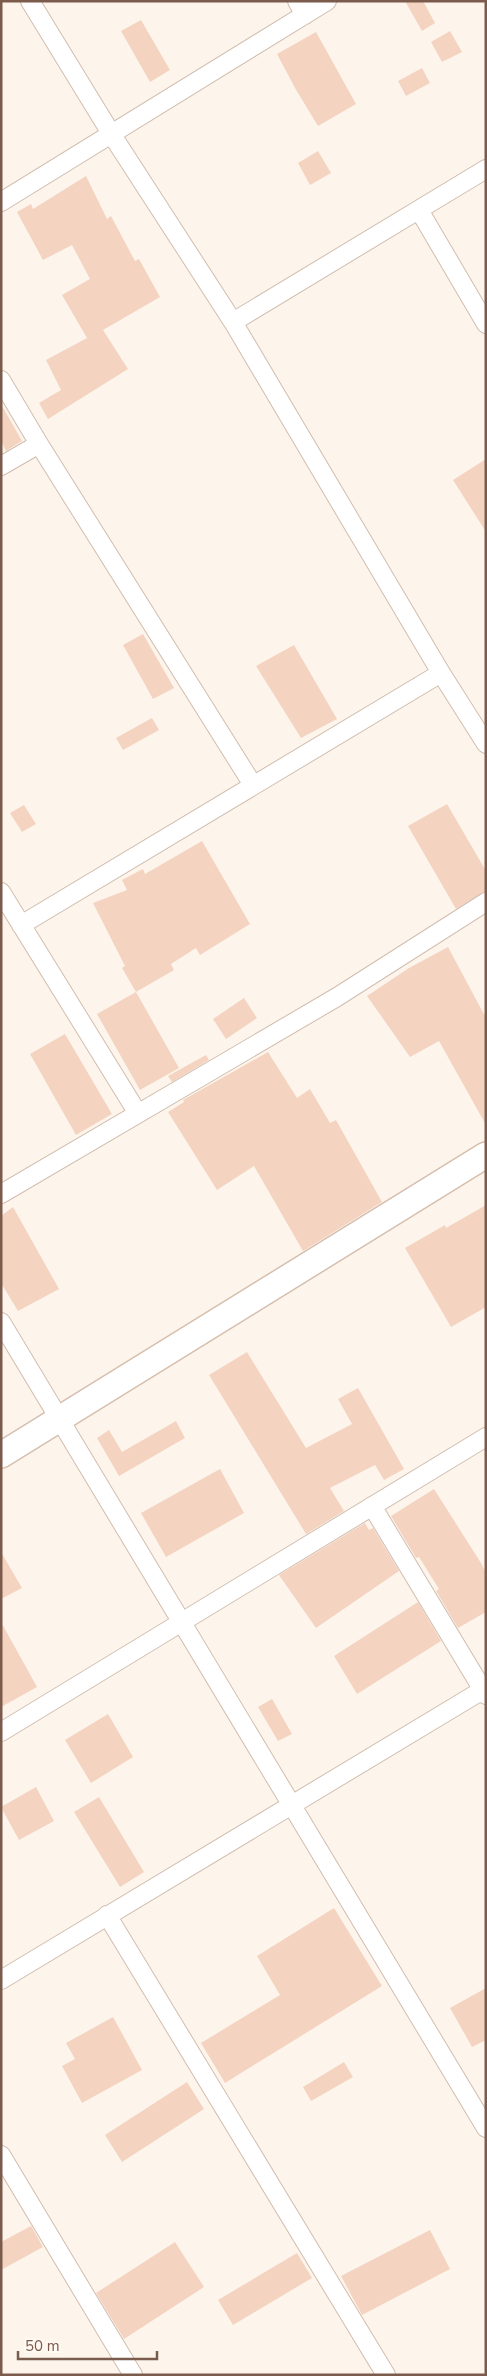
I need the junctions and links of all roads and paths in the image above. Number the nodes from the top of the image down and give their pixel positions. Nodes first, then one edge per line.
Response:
1 (30, 1) edge
2 (327, 1) edge
3 (301, 8) edge
4 (112, 135) junction
5 (486, 169) edge
6 (1, 202) edge
7 (419, 210) junction
8 (233, 322) junction
9 (486, 324) edge
10 (1, 380) edge
11 (39, 444) junction
12 (1, 466) edge
13 (441, 673) junction
14 (486, 744) edge
15 (253, 784) junction
16 (1, 892) edge
17 (486, 902) edge
18 (21, 924) junction
19 (137, 1112) junction
20 (486, 1155) edge
21 (1, 1194) edge
22 (1, 1322) edge
23 (60, 1419) junction
24 (486, 1437) edge
25 (1, 1455) edge
26 (372, 1506) junction
27 (182, 1623) junction
28 (485, 1691) edge
29 (1, 1732) edge
30 (291, 1804) junction
31 (108, 1915) junction
32 (1, 1980) edge
33 (486, 2128) edge
34 (1, 2155) edge
35 (133, 2375) edge
36 (386, 2375) edge

1 - 4 street
2 - 3 street
3 - 4 street
4 - 6 street
4 - 8 street
5 - 7 street
7 - 8 street
7 - 9 street
8 - 13 street
10 - 11 street
11 - 12 street
11 - 15 street
13 - 14 street
13 - 15 street
15 - 18 street
16 - 18 street
17 - 19 street
18 - 19 street
19 - 21 street
20 - 23 street
22 - 23 street
23 - 25 street
23 - 27 street
24 - 26 street
26 - 27 street
26 - 28 street
27 - 29 street
27 - 30 street
28 - 30 street
30 - 31 street
30 - 33 street
31 - 32 street
31 - 36 street
34 - 35 street

